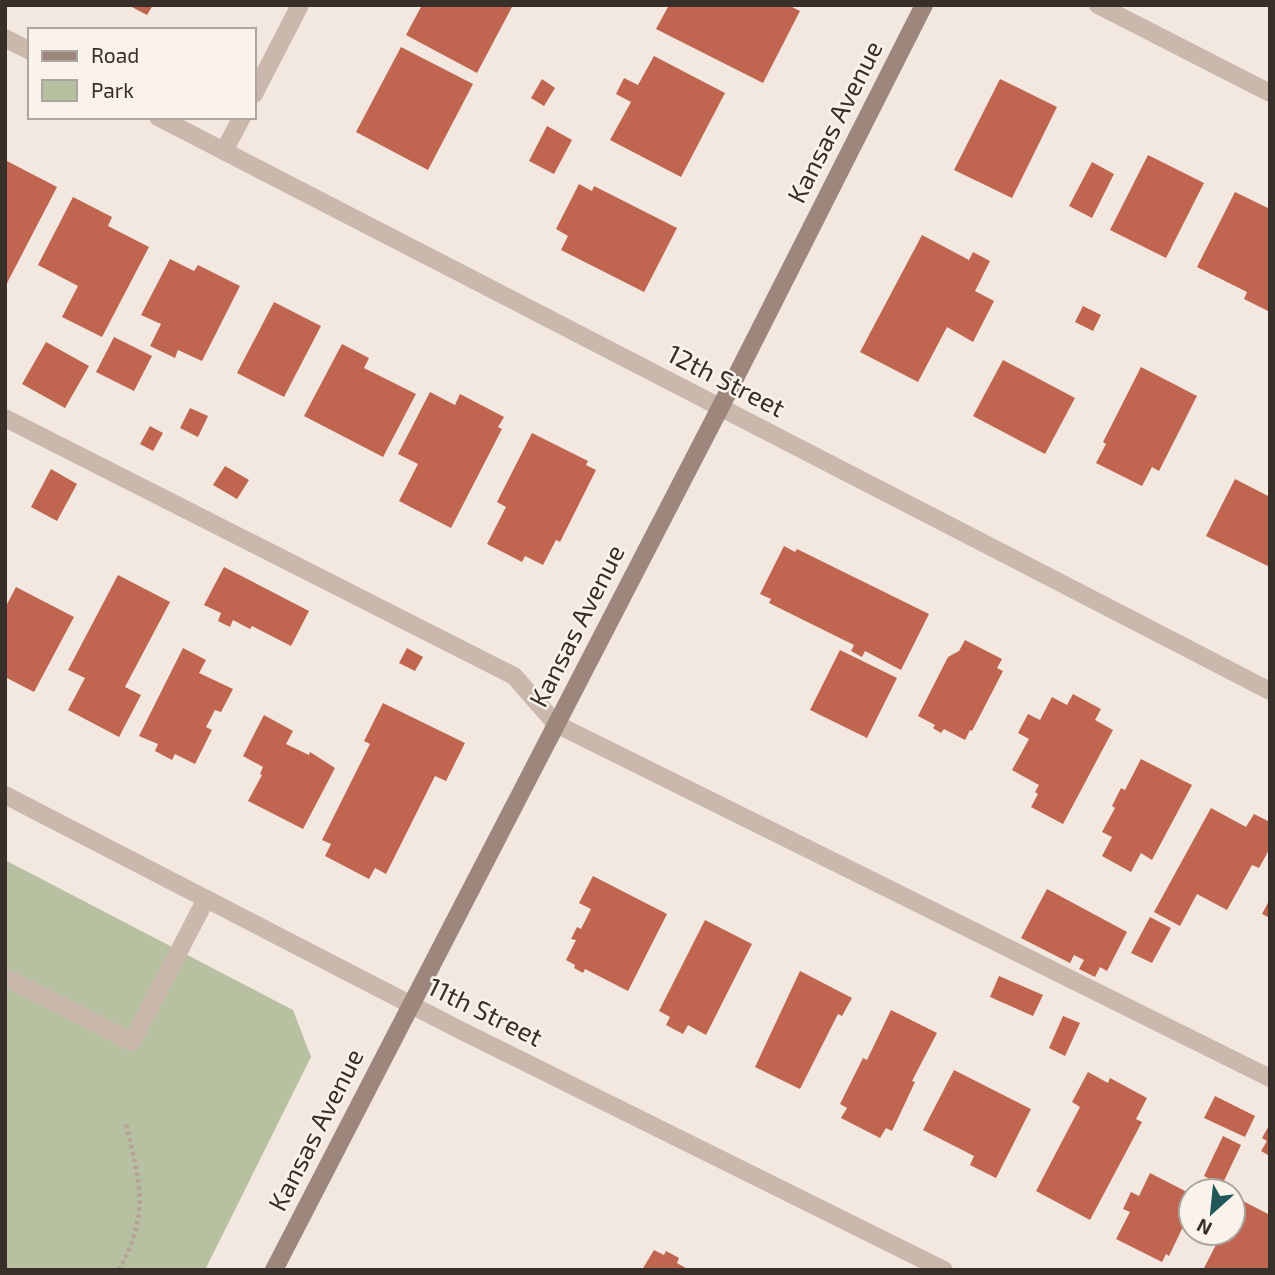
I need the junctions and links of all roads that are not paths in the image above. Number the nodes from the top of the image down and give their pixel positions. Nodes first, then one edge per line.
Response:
1 (300, 5) edge
2 (924, 5) edge
3 (1098, 5) edge
4 (5, 38) edge
5 (28, 50) edge
6 (256, 90) edge
7 (1270, 93) edge
8 (163, 119) edge
9 (241, 119) edge
10 (224, 151) junction
11 (720, 408) junction
12 (5, 418) edge
13 (1270, 691) edge
14 (556, 723) junction
15 (5, 795) edge
16 (206, 899) junction
17 (5, 977) edge
18 (410, 1005) junction
19 (1270, 1078) edge
20 (274, 1270) edge
21 (944, 1270) edge

1 - 6 street
2 - 11 street, Kansas Avenue
3 - 7 street
4 - 5 street
8 - 10 street, 12th Street
9 - 10 street
10 - 11 street, 12th Street
11 - 13 street, 12th Street
11 - 14 street, Kansas Avenue
12 - 14 street
14 - 18 street, Kansas Avenue
14 - 19 street
15 - 16 street, 11th Street
16 - 17 street
16 - 18 street, 11th Street
18 - 20 street, Kansas Avenue
18 - 21 street, 11th Street

